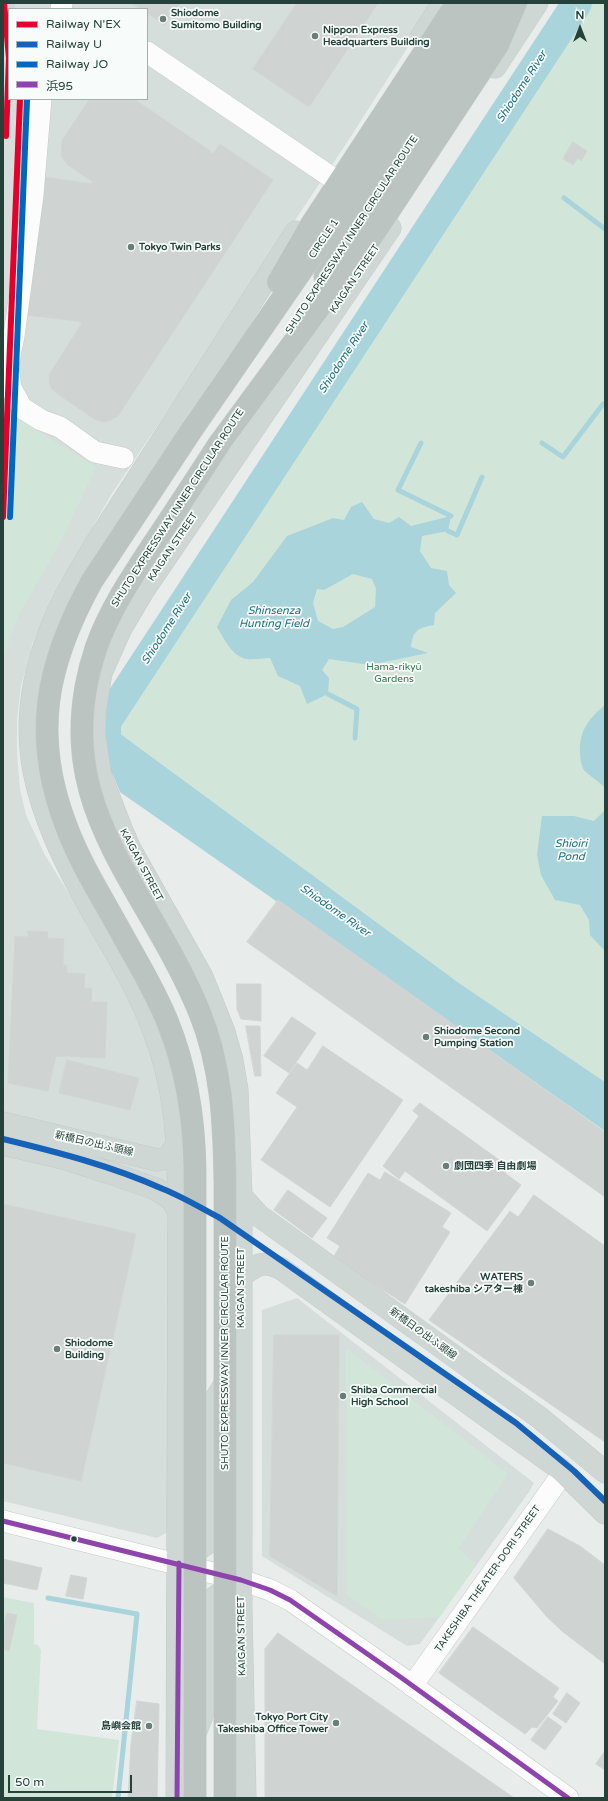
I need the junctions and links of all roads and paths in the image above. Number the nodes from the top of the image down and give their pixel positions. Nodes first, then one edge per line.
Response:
1 (480, 3) edge
2 (503, 3) edge
3 (516, 3) edge
4 (537, 3) edge
5 (451, 6) edge
6 (459, 52) junction
7 (148, 53) edge
8 (41, 100) edge
9 (331, 177) junction
10 (193, 428) junction
11 (219, 444) junction
12 (123, 458) dead end
13 (3, 1122) edge
14 (3, 1144) edge
15 (178, 1144) junction
16 (241, 1196) junction
17 (179, 1212) junction
18 (241, 1276) junction
19 (241, 1356) junction
20 (605, 1472) edge
21 (564, 1473) junction
22 (605, 1514) edge
23 (3, 1521) edge
24 (179, 1563) junction
25 (241, 1580) junction
26 (412, 1686) junction
27 (177, 1789) edge
28 (195, 1798) edge
29 (225, 1798) edge
30 (245, 1798) edge
31 (568, 1798) edge

1 - 6 highway, SHUTO EXPRESSWAY INNER CIRCULAR ROUTE
2 - 6 highway, SHUTO EXPRESSWAY INNER CIRCULAR ROUTE
3 - 11 highway
4 - 16 main road, KAIGAN STREET
5 - 9 main road
5 - 10 highway
6 - 10 highway, CIRCLE 1
6 - 11 highway, SHUTO EXPRESSWAY INNER CIRCULAR ROUTE
7 - 9 street
8 - 12 street
9 - 15 main road
10 - 28 highway, bridge
11 - 29 highway, SHUTO EXPRESSWAY INNER CIRCULAR ROUTE, bridge
13 - 15 main road, 新橋日の出ふ頭線
14 - 17 main road, 新橋日の出ふ頭線
15 - 17 main road
16 - 18 main road, KAIGAN STREET
16 - 20 main road, 新橋日の出ふ頭線
17 - 24 main road
18 - 19 main road, KAIGAN STREET
18 - 21 main road
19 - 24 main road
19 - 25 main road, KAIGAN STREET
21 - 22 main road
21 - 26 street, TAKESHIBA THEATER-DORI STREET
23 - 24 street
24 - 25 street
24 - 27 main road
25 - 26 street
25 - 27 main road
25 - 30 main road, KAIGAN STREET
26 - 31 street

